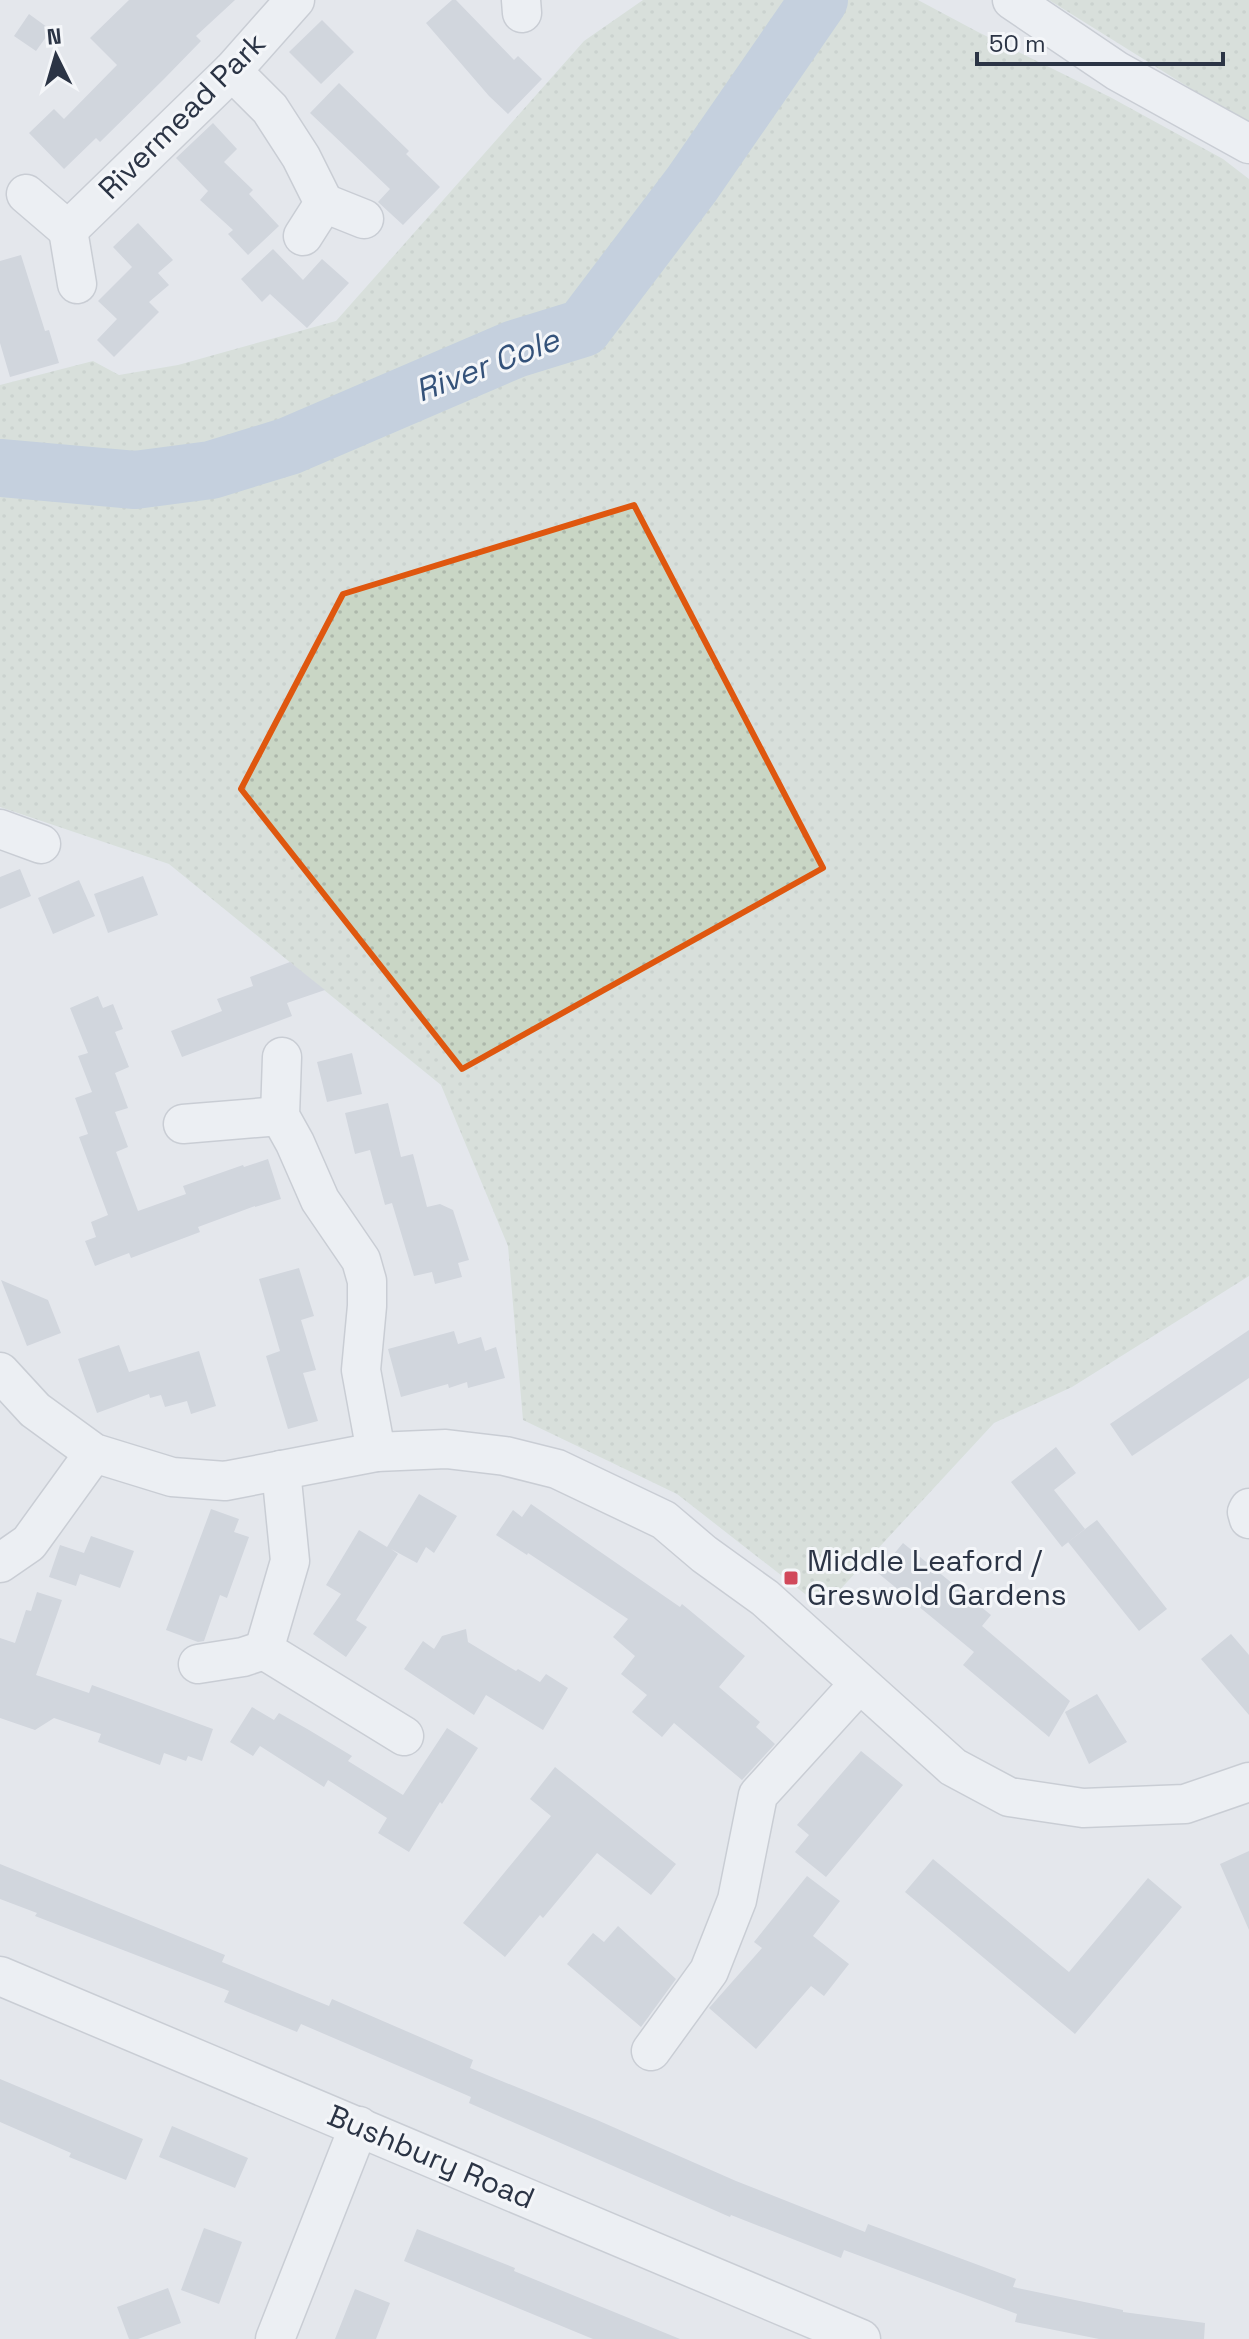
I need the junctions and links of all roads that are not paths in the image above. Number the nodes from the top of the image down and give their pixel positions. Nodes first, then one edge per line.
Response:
1 (295, 0) edge
2 (1012, 0) edge
3 (232, 71) junction
4 (1249, 144) edge
5 (26, 194) dead end
6 (324, 203) junction
7 (364, 219) dead end
8 (68, 230) junction
9 (303, 236) dead end
10 (77, 284) dead end
11 (0, 829) edge
12 (41, 844) dead end
13 (282, 1057) dead end
14 (280, 1116) junction
15 (183, 1124) dead end
16 (0, 1372) edge
17 (376, 1452) junction
18 (94, 1453) junction
19 (281, 1470) junction
20 (1249, 1508) edge
21 (1249, 1519) edge
22 (0, 1563) edge
23 (264, 1650) junction
24 (198, 1664) dead end
25 (859, 1684) junction
26 (404, 1736) dead end
27 (1249, 1782) edge
28 (0, 1976) edge
29 (651, 2051) dead end
30 (359, 2126) junction
31 (275, 2339) edge
32 (861, 2339) edge

1 - 3 street, Rivermead Park
2 - 4 street
3 - 6 street
3 - 8 street, Rivermead Park
5 - 8 street
6 - 7 street
6 - 9 street
8 - 10 street
11 - 12 street
13 - 14 street
14 - 15 street
14 - 17 street
16 - 18 street
17 - 19 street
17 - 25 street
18 - 19 street
18 - 22 street
19 - 23 street
20 - 21 street
23 - 24 street
23 - 26 street
25 - 27 street
25 - 29 street
28 - 30 street, Bushbury Road
30 - 31 street
30 - 32 street, Bushbury Road

